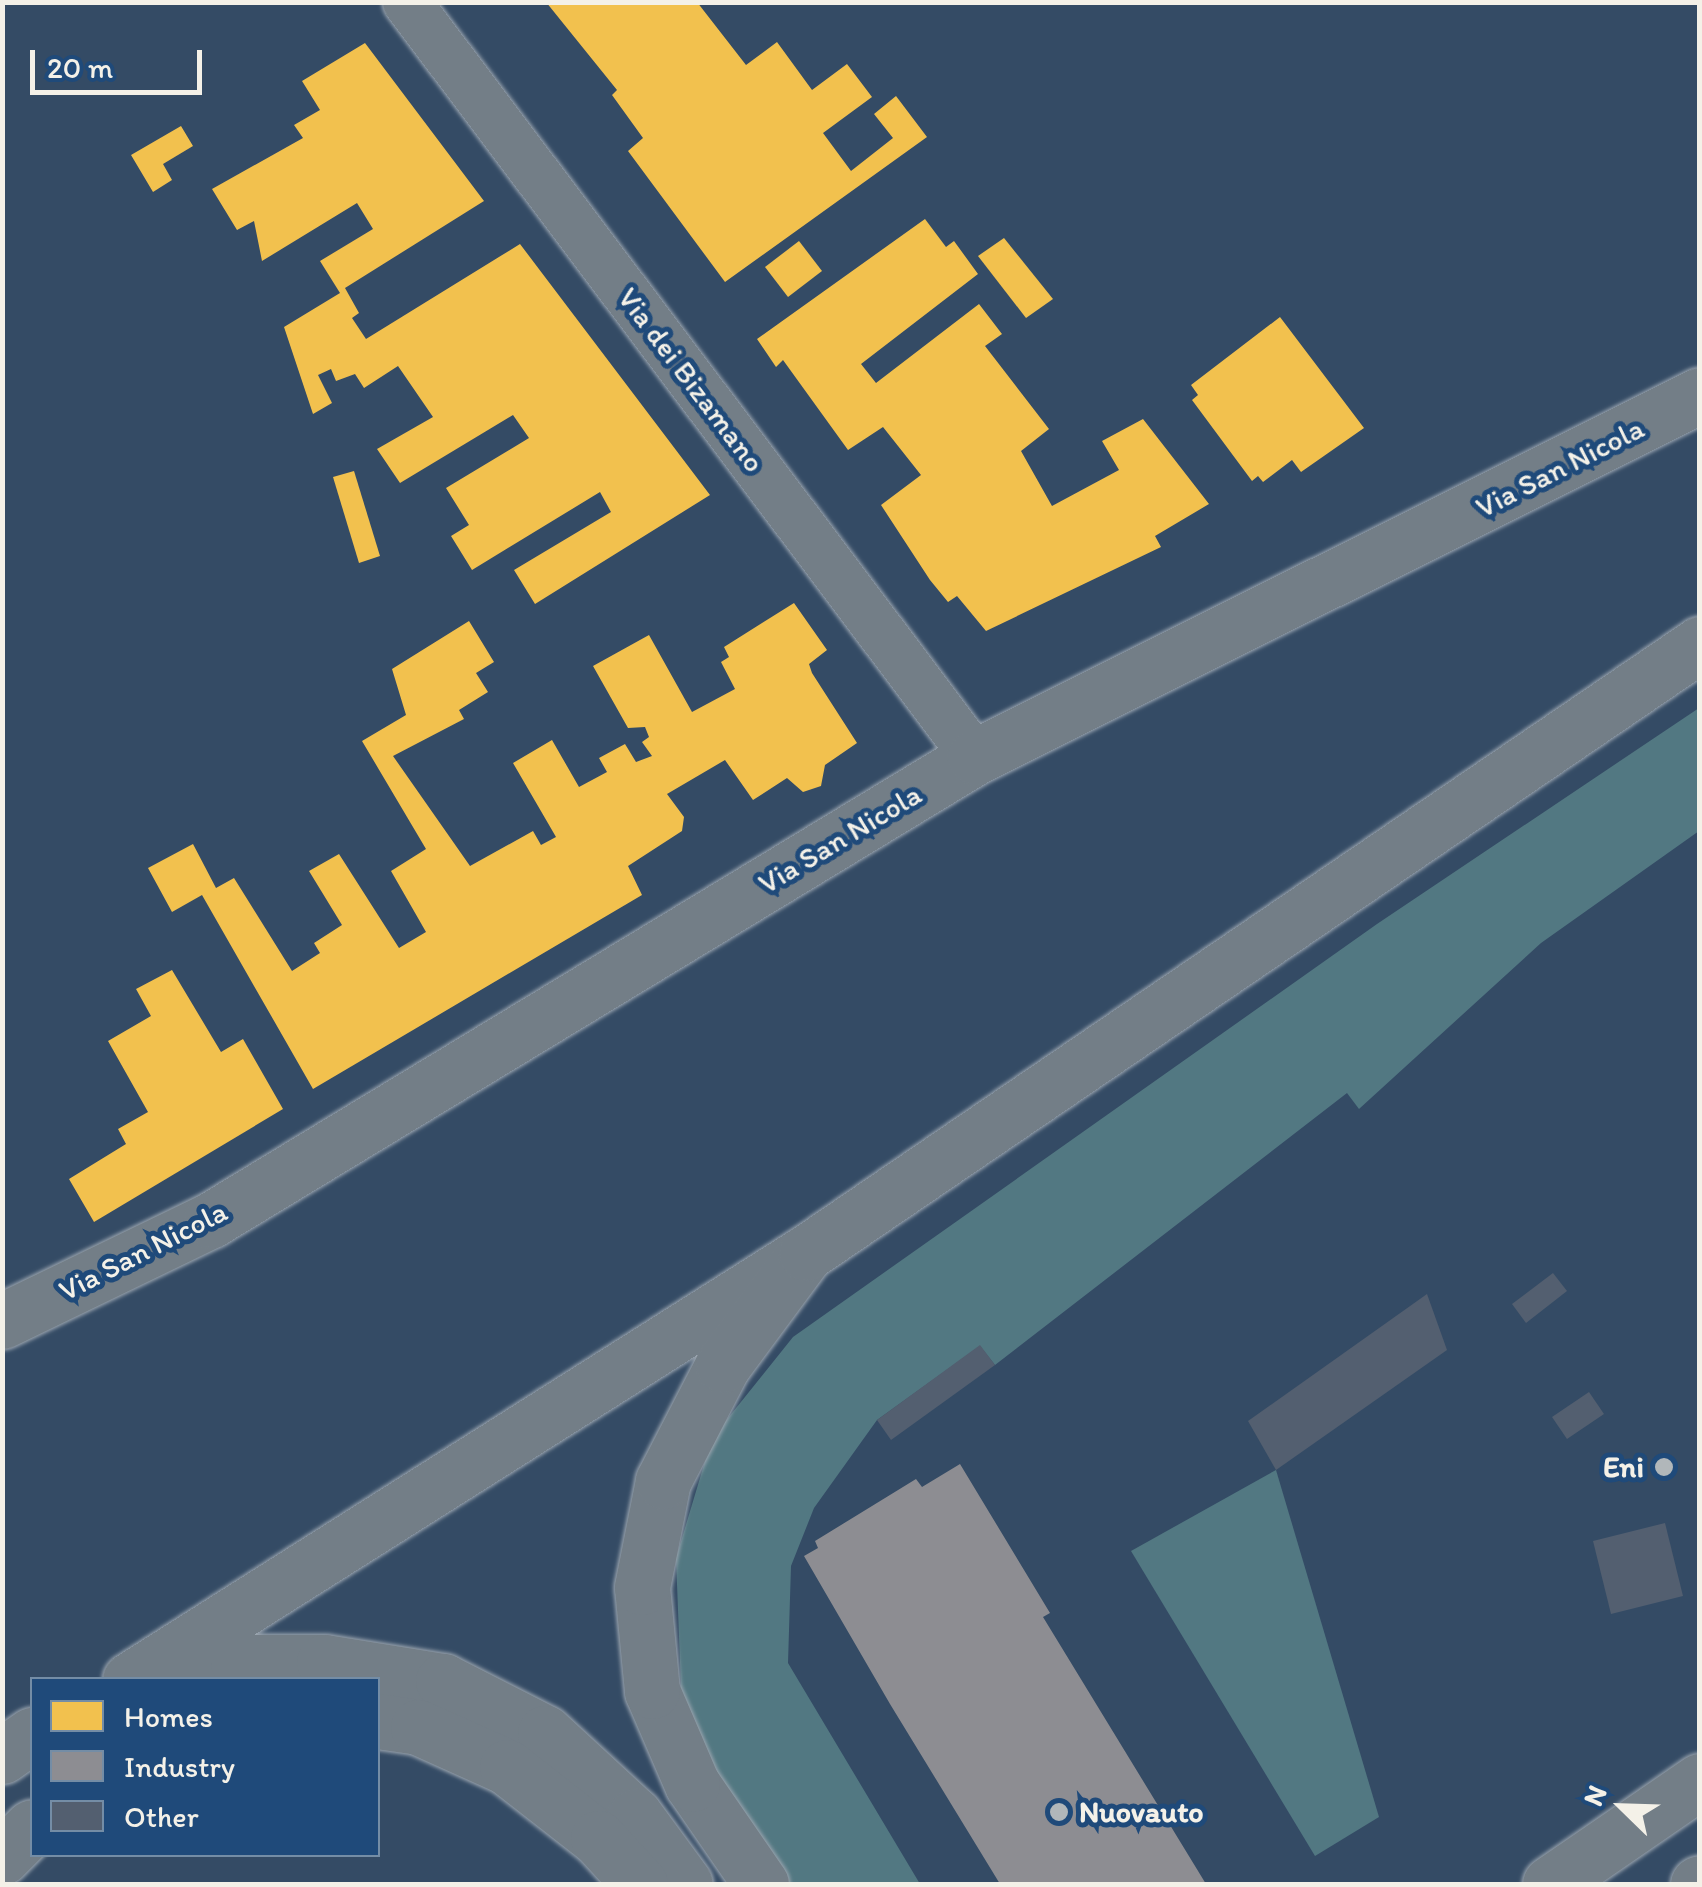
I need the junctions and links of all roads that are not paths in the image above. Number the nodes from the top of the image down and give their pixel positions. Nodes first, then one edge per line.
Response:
1 (407, 2) edge
2 (1700, 395) edge
3 (1700, 644) edge
4 (976, 757) junction
5 (806, 1253) junction
6 (2, 1321) edge
7 (134, 1677) edge
8 (144, 1677) edge
9 (380, 1720) edge
10 (30, 1736) edge
11 (2, 1756) edge
12 (1700, 1781) edge
13 (30, 1830) edge
14 (2, 1856) edge
15 (640, 1884) edge
16 (685, 1884) edge
17 (761, 1884) edge
18 (1550, 1884) edge

1 - 4 street, Via dei Bizamano
2 - 4 main road, Via San Nicola
3 - 5 main road
4 - 6 main road, Via San Nicola
5 - 7 main road
5 - 17 main road
8 - 16 main road
9 - 15 main road
10 - 11 main road
12 - 18 main road
13 - 14 main road

